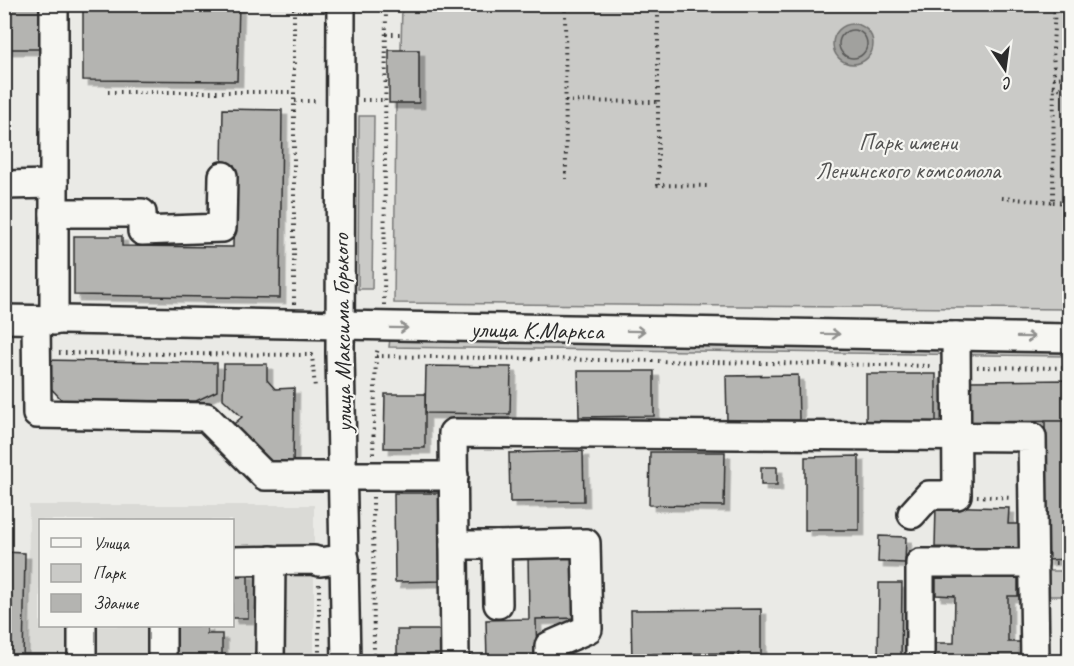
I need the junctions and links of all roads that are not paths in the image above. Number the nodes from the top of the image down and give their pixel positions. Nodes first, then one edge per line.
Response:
1 (54, 4) edge
2 (341, 4) edge
3 (223, 176) dead end
4 (54, 184) junction
5 (4, 185) edge
6 (54, 213) junction
7 (4, 320) edge
8 (45, 321) junction
9 (340, 327) junction
10 (956, 336) junction
11 (1070, 338) edge
12 (956, 437) junction
13 (344, 475) junction
14 (454, 476) junction
15 (912, 514) dead end
16 (497, 544) junction
17 (454, 545) junction
18 (271, 560) junction
19 (332, 560) junction
20 (234, 561) edge
21 (1034, 563) junction
22 (498, 604) dead end
23 (82, 627) edge
24 (162, 627) edge
25 (920, 652) dead end
26 (82, 662) edge
27 (162, 662) edge
28 (270, 662) edge
29 (346, 662) edge
30 (455, 662) edge
31 (549, 662) edge
32 (1035, 662) edge

1 - 4 street
2 - 9 street, улица Максима Горького
3 - 6 street
4 - 5 street
4 - 6 street
6 - 8 street
7 - 8 street, улица К.Маркса
8 - 9 street, улица К.Маркса
8 - 13 street
9 -> 10 street, улица К.Маркса
9 - 13 street, улица Максима Горького
10 -> 11 street, улица К.Маркса
10 - 12 street
12 - 14 street
12 - 15 street
12 - 21 street
13 - 14 street
13 - 19 street, улица Максима Горького
14 - 17 street
16 - 17 street
16 - 22 street
16 - 31 street
17 - 30 street
18 - 19 street
18 - 20 street
18 - 28 street
19 - 29 street, улица Максима Горького
21 - 25 street
21 - 32 street
23 - 26 street
24 - 27 street

